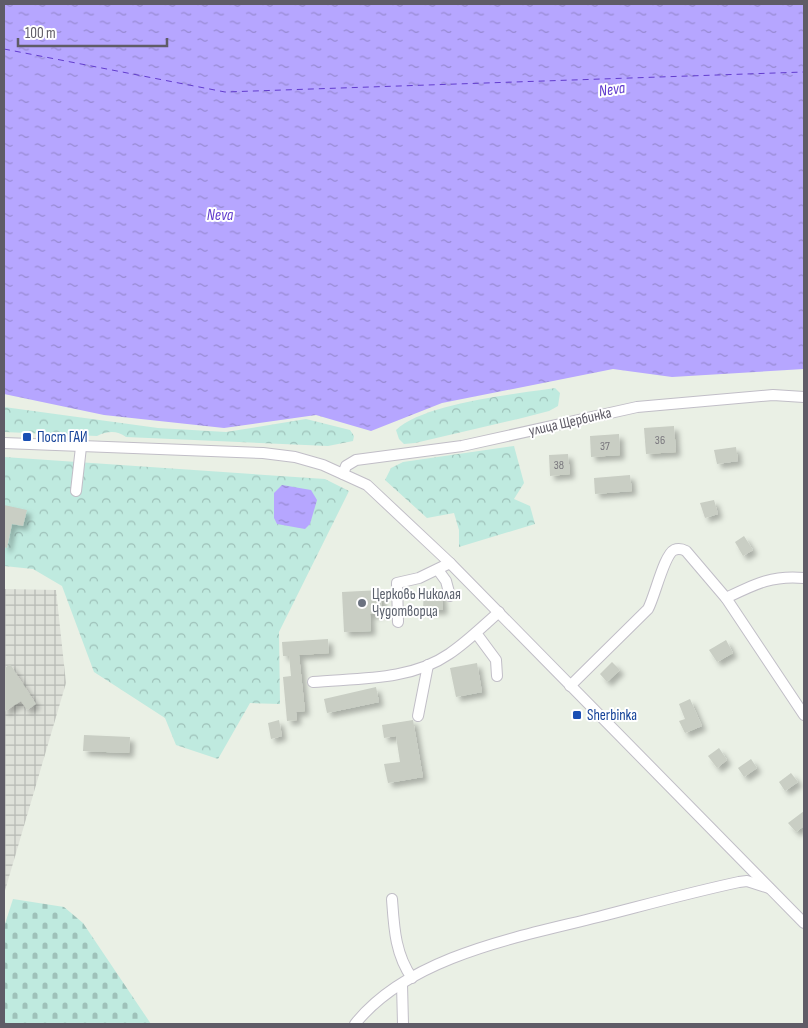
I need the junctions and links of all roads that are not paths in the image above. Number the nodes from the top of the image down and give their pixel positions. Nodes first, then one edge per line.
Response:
1 (804, 397) edge
2 (4, 444) edge
3 (81, 447) junction
4 (343, 474) junction
5 (76, 491) dead end
6 (450, 563) junction
7 (438, 570) junction
8 (804, 578) edge
9 (450, 596) dead end
10 (726, 598) junction
11 (499, 612) junction
12 (398, 622) dead end
13 (476, 633) junction
14 (428, 665) junction
15 (497, 676) dead end
16 (312, 682) dead end
17 (570, 686) junction
18 (804, 714) edge
19 (418, 716) dead end
20 (770, 888) junction
21 (392, 899) dead end
22 (804, 923) edge
23 (412, 978) junction
24 (402, 984) junction
25 (355, 1024) edge
26 (403, 1024) edge

1 - 4 street, улица Щербинка
2 - 3 street
3 - 4 street
3 - 5 street
4 - 6 street
6 - 7 street
6 - 11 street
7 - 9 street
7 - 12 street
8 - 10 street
10 - 17 street
10 - 18 street
11 - 13 street
11 - 17 street
13 - 14 street
13 - 15 street
14 - 16 street
14 - 19 street
17 - 20 street
20 - 22 street
20 - 23 street
21 - 23 street
23 - 24 street
24 - 25 street
24 - 26 street

